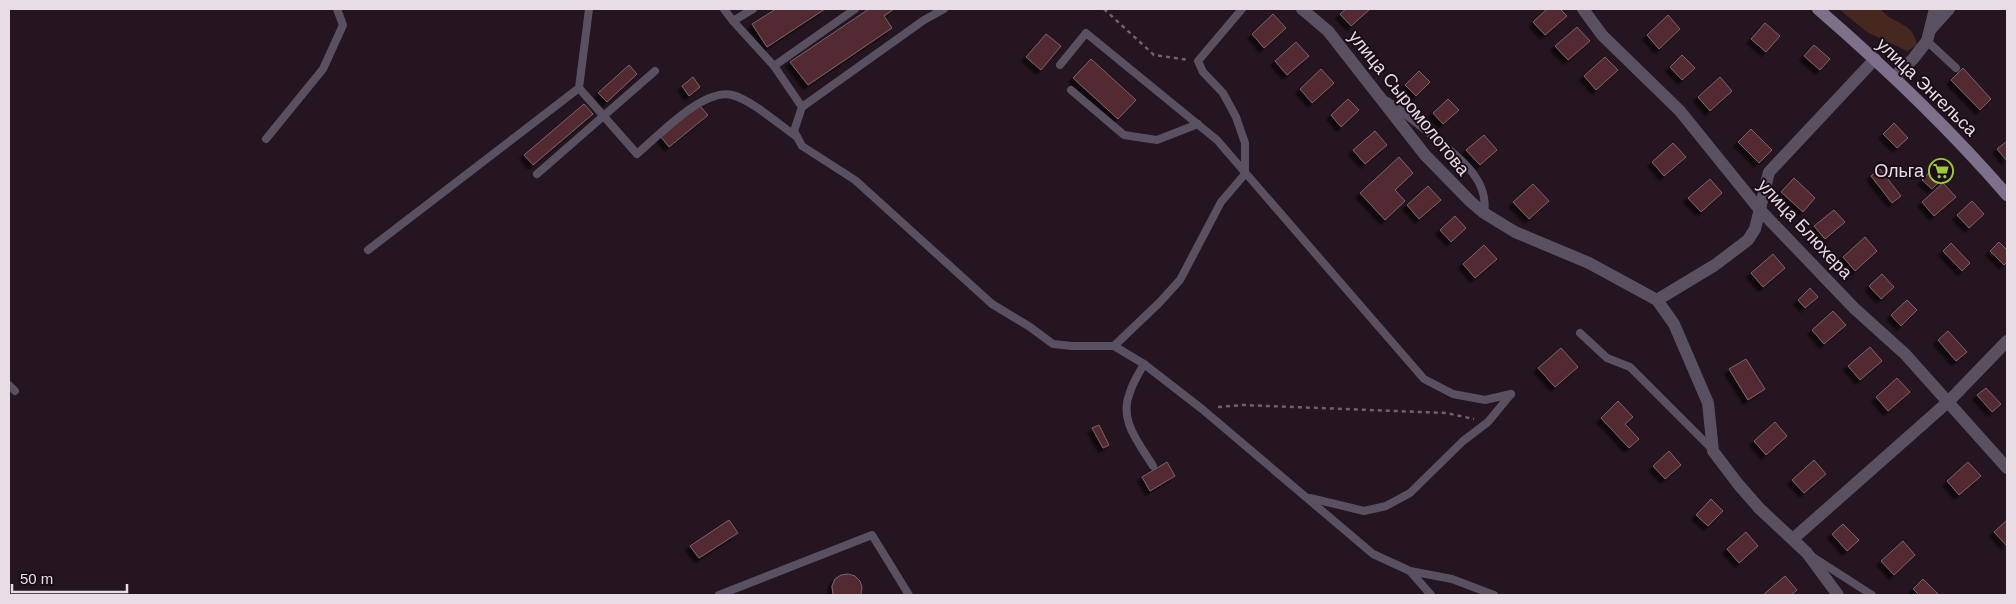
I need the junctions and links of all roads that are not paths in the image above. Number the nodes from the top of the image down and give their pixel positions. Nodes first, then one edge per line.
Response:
1 (337, 9) edge
2 (589, 9) edge
3 (724, 9) edge
4 (753, 9) edge
5 (855, 9) edge
6 (944, 9) edge
7 (1242, 9) edge
8 (1302, 9) edge
9 (1583, 9) edge
10 (1818, 9) edge
11 (1935, 9) edge
12 (1949, 9) edge
13 (733, 21) junction
14 (1929, 36) junction
15 (1875, 59) junction
16 (1060, 65) dead end
17 (774, 66) junction
18 (1956, 68) dead end
19 (656, 71) dead end
20 (1894, 77) junction
21 (579, 88) junction
22 (1072, 90) dead end
23 (1377, 95) junction
24 (802, 107) junction
25 (604, 116) junction
26 (1198, 124) junction
27 (798, 138) junction
28 (266, 139) dead end
29 (537, 174) dead end
30 (1245, 174) junction
31 (2007, 195) edge
32 (1760, 210) junction
33 (1484, 213) junction
34 (368, 250) dead end
35 (1657, 300) junction
36 (1580, 333) dead end
37 (2007, 342) edge
38 (1114, 346) junction
39 (1144, 364) junction
40 (9, 385) edge
41 (15, 391) dead end
42 (1949, 401) junction
43 (1714, 451) junction
44 (1153, 466) dead end
45 (2007, 468) edge
46 (1306, 497) junction
47 (1794, 538) junction
48 (1808, 553) junction
49 (1410, 571) junction
50 (719, 595) edge
51 (909, 595) edge
52 (1431, 595) edge
53 (1494, 595) edge
54 (1838, 595) edge
55 (1872, 595) edge

1 - 28 lane
2 - 21 lane
3 - 13 lane
4 - 13 lane
5 - 17 lane
6 - 24 lane
7 - 30 lane
8 - 23 street, улица Сыромолотова
9 - 32 street, улица Блюхера
10 - 15 main road, улица Энгельса
11 - 14 street
12 - 14 street
13 - 17 lane
14 - 18 lane
14 - 20 street
15 - 20 main road, улица Энгельса
15 - 32 street
16 - 26 lane
17 - 24 lane
19 - 25 lane
20 - 31 main road, улица Энгельса
21 - 25 lane
21 - 34 lane
22 - 26 lane
23 - 33 street, улица Сыромолотова
23 - 33 lane
24 - 27 lane
25 - 27 lane
25 - 29 lane
26 - 30 lane
27 - 38 lane
30 - 38 lane
30 - 46 lane
32 - 35 street
32 - 42 street, улица Блюхера
33 - 35 street, улица Сыромолотова
35 - 43 street, улица Сыромолотова
36 - 43 lane
37 - 42 street
38 - 39 lane
39 - 44 lane
39 - 46 lane
40 - 41 lane
42 - 45 street, улица Блюхера
42 - 47 street
43 - 47 street, улица Сыромолотова
46 - 49 lane
47 - 48 street, улица Сыромолотова
48 - 54 street, улица Сыромолотова
48 - 55 lane
49 - 52 lane
49 - 53 lane
50 - 51 lane

